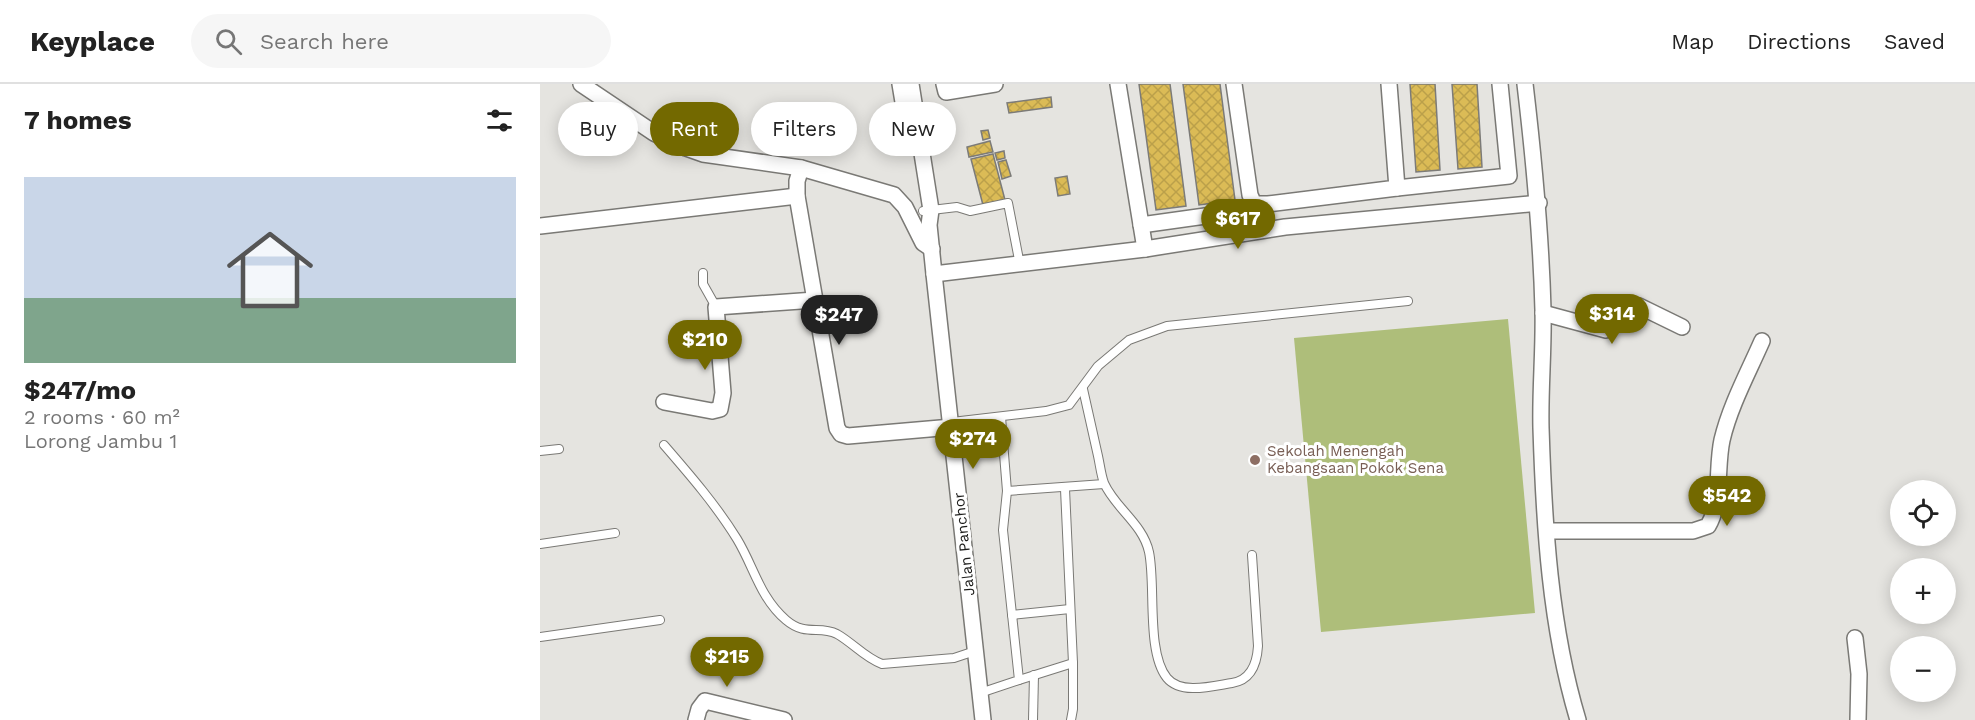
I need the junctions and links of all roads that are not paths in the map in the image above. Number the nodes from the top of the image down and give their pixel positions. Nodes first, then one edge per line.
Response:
1 (580, 84) edge
2 (900, 84) edge
3 (911, 84) edge
4 (944, 84) edge
5 (995, 84) edge
6 (1118, 84) edge
7 (1234, 84) edge
8 (1389, 84) edge
9 (1500, 84) edge
10 (1525, 84) edge
11 (801, 168) junction
12 (1397, 188) junction
13 (797, 196) junction
14 (1539, 203) junction
15 (1254, 204) junction
16 (928, 215) junction
17 (1142, 225) junction
18 (540, 226) edge
19 (932, 249) junction
20 (1145, 249) junction
21 (1020, 265) junction
22 (703, 273) dead end
23 (934, 274) junction
24 (815, 300) junction
25 (1408, 301) dead end
26 (716, 308) junction
27 (1543, 313) junction
28 (1682, 327) dead end
29 (1762, 341) dead end
30 (1083, 389) junction
31 (664, 402) dead end
32 (1001, 417) junction
33 (952, 424) junction
34 (664, 445) dead end
35 (559, 448) dead end
36 (540, 452) edge
37 (1104, 484) junction
38 (1065, 489) junction
39 (1007, 491) junction
40 (1547, 531) junction
41 (615, 533) dead end
42 (540, 544) edge
43 (1252, 555) dead end
44 (1070, 609) junction
45 (1012, 615) junction
46 (660, 620) dead end
47 (540, 637) edge
48 (1855, 638) dead end
49 (975, 651) junction
50 (1073, 663) junction
51 (1034, 675) junction
52 (1019, 680) junction
53 (980, 693) junction
54 (696, 720) edge
55 (784, 720) edge
56 (983, 720) edge
57 (1033, 720) edge
58 (1071, 720) edge
59 (1578, 720) edge
60 (1858, 720) edge

1 - 11 street
2 - 16 street, Jalan Panchor
3 - 16 street, Jalan Panchor
4 - 5 street
6 - 17 street
7 - 15 street
8 - 12 street
9 - 12 street
10 - 14 street
11 - 13 street
11 - 19 street
12 - 15 street
13 - 18 street
13 - 24 street
14 - 20 street
14 - 27 street
15 - 17 street
16 - 19 street, Jalan Panchor
16 - 21 lane
17 - 20 street
19 - 23 street, Jalan Panchor
20 - 21 street
21 - 23 street
22 - 26 lane
23 - 33 street, Jalan Panchor
24 - 26 street
24 - 33 street
25 - 30 lane
26 - 31 street
27 - 28 street
27 - 40 street
29 - 40 street
30 - 32 lane
30 - 37 lane
32 - 33 lane
32 - 39 lane
33 - 49 street, Jalan Panchor
34 - 49 lane
35 - 36 lane
37 - 38 lane
37 - 43 lane
38 - 39 lane
38 - 44 lane
39 - 45 lane
40 - 59 street
41 - 42 lane
44 - 45 lane
44 - 50 lane
45 - 52 lane
46 - 47 lane
48 - 60 street
49 - 53 street, Jalan Panchor
50 - 51 lane
50 - 58 lane
51 - 52 lane
51 - 57 lane
52 - 53 lane
53 - 56 street, Jalan Panchor
54 - 55 street

